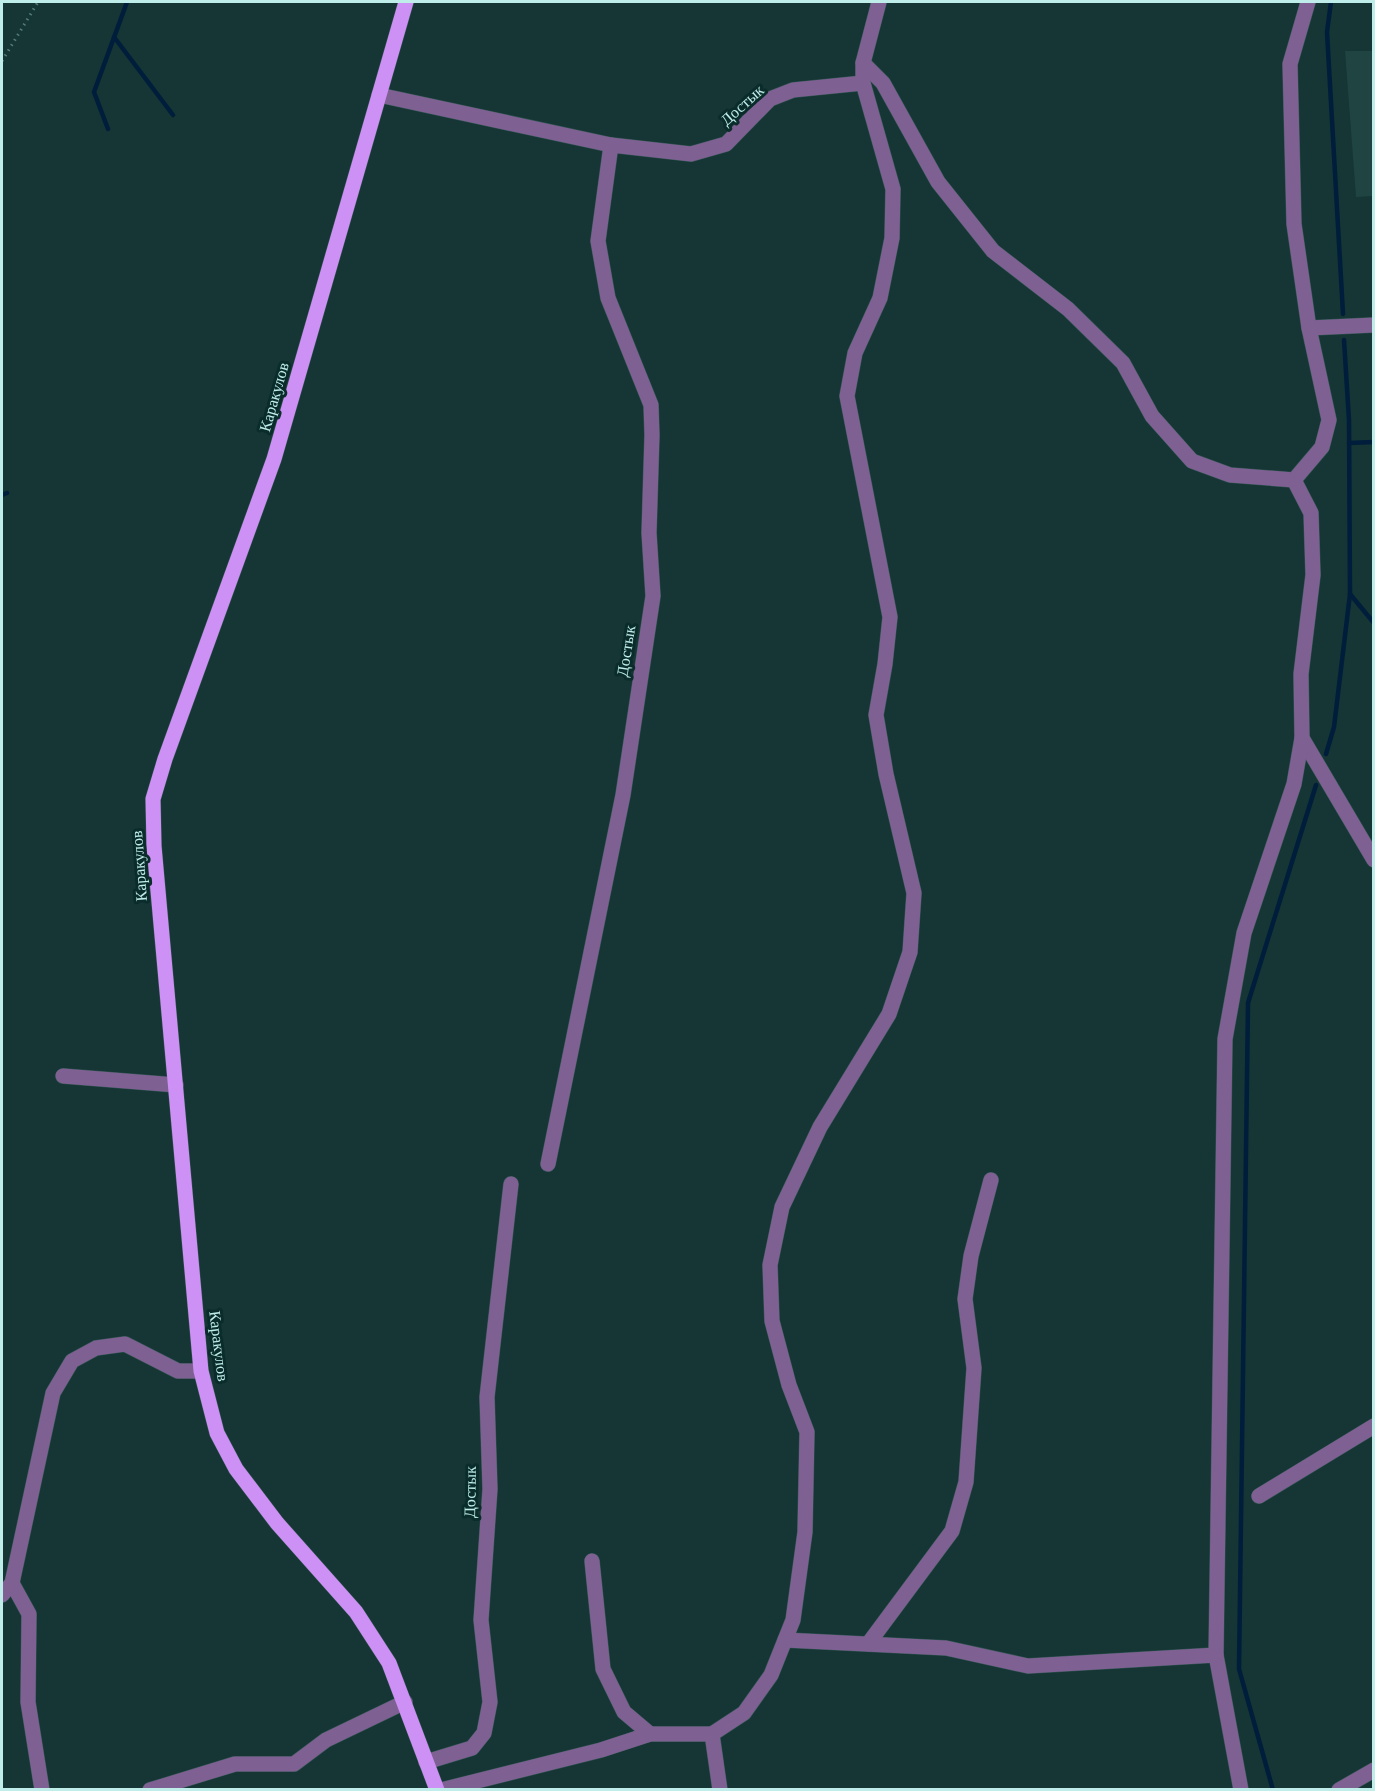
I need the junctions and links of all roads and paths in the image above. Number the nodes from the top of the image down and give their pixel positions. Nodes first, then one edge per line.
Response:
1 (39, 2) edge
2 (406, 2) edge
3 (879, 2) edge
4 (1308, 2) edge
5 (2, 61) edge
6 (863, 63) junction
7 (863, 83) junction
8 (379, 95) junction
9 (611, 145) junction
10 (1374, 325) edge
11 (1309, 328) junction
12 (1294, 480) junction
13 (1302, 738) junction
14 (1374, 860) edge
15 (63, 1076) dead end
16 (176, 1085) junction
17 (548, 1164) dead end
18 (991, 1180) dead end
19 (511, 1185) dead end
20 (201, 1371) junction
21 (1374, 1426) edge
22 (1258, 1496) dead end
23 (592, 1561) dead end
24 (12, 1583) junction
25 (2, 1595) edge
26 (785, 1640) junction
27 (868, 1644) junction
28 (1216, 1655) junction
29 (405, 1702) junction
30 (650, 1734) junction
31 (712, 1734) junction
32 (426, 1762) junction
33 (1374, 1770) edge
34 (42, 1790) edge
35 (150, 1790) edge
36 (439, 1790) edge
37 (720, 1790) edge
38 (1242, 1790) edge
39 (1339, 1790) edge

1 - 5 path
2 - 8 main road, Каракулов
3 - 6 street
4 - 11 street
6 - 7 street
6 - 12 street
7 - 9 street, Достык
7 - 26 street
8 - 9 street, Достык
8 - 16 main road, Каракулов
9 - 17 street, Достык
10 - 11 street
11 - 12 street
12 - 13 street
13 - 14 street
13 - 28 street
15 - 16 street
16 - 20 main road, Каракулов
18 - 27 street
19 - 32 street, Достык
20 - 24 street
20 - 29 main road, Каракулов
21 - 22 street
23 - 30 street
24 - 25 street
24 - 34 street
26 - 27 street
26 - 31 street
27 - 28 street
28 - 38 street
29 - 32 main road, Каракулов
29 - 35 street
30 - 31 street
30 - 36 street
31 - 37 street
32 - 36 main road, Каракулов
33 - 39 street

